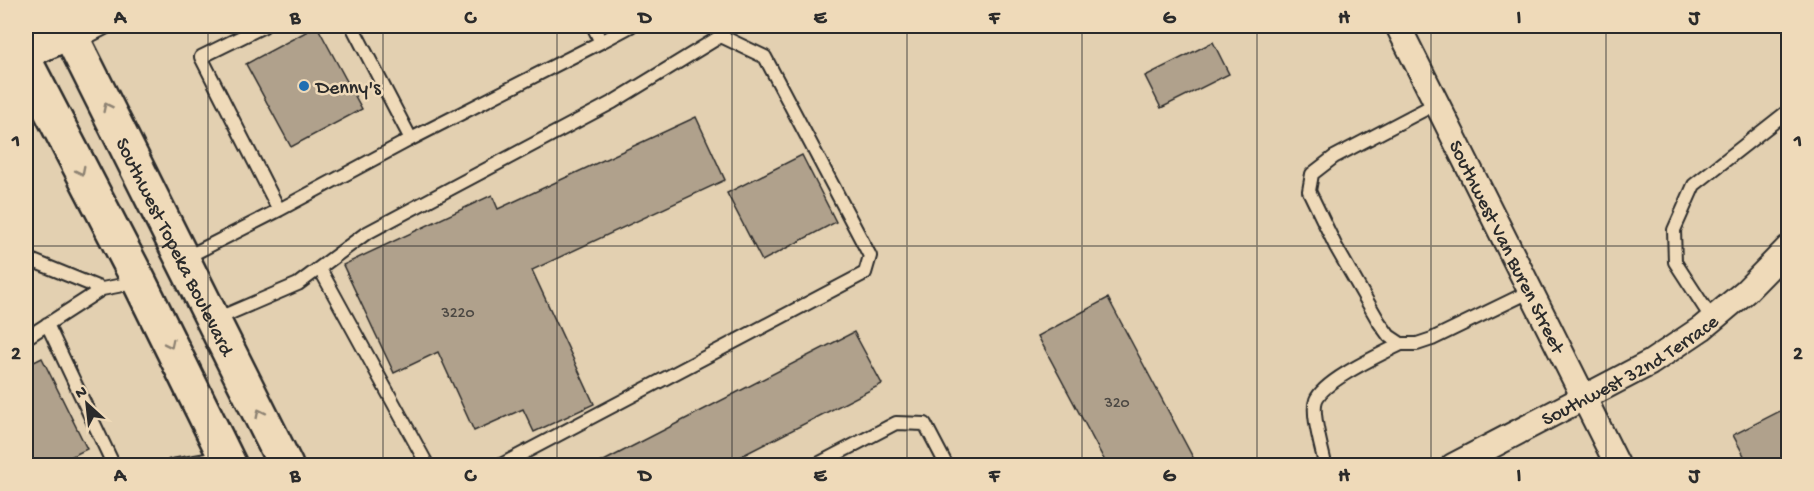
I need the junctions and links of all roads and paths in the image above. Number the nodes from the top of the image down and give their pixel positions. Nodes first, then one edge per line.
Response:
1 (109, 26) edge
2 (264, 26) edge
3 (352, 26) edge
4 (593, 26) edge
5 (631, 26) edge
6 (1398, 26) edge
7 (719, 31) edge
8 (70, 34) edge
9 (601, 42) junction
10 (26, 51) edge
11 (26, 63) edge
12 (1437, 103) junction
13 (1788, 111) edge
14 (411, 139) junction
15 (279, 210) junction
16 (1788, 249) edge
17 (26, 258) edge
18 (182, 260) junction
19 (320, 269) junction
20 (139, 281) junction
21 (102, 289) junction
22 (1531, 291) junction
23 (1712, 319) junction
24 (213, 321) junction
25 (47, 324) junction
26 (26, 338) edge
27 (1401, 344) junction
28 (1585, 398) junction
29 (228, 461) edge
30 (114, 465) edge
31 (172, 465) edge
32 (286, 465) edge
33 (428, 465) edge
34 (499, 465) edge
35 (814, 465) edge
36 (947, 465) edge
37 (1325, 465) edge
38 (1453, 465) edge
39 (1618, 465) edge

1 - 8 lane
2 - 15 lane
3 - 14 lane
4 - 9 lane
5 - 9 lane
6 - 12 street, Southwest Van Buren Street
7 - 19 lane
7 - 34 lane
8 - 10 main road
18 -> 8 main road, Southwest Topeka Boulevard
9 - 14 lane
11 -> 20 main road
12 - 22 street, Southwest Van Buren Street
12 - 27 lane
13 - 23 lane
14 - 15 lane
15 - 18 lane
16 - 23 street, Southwest 32nd Terrace
17 - 21 lane
18 - 20 main road
18 - 24 main road, Southwest Topeka Boulevard
19 - 24 lane
19 - 33 lane
20 - 21 lane
20 -> 29 main road
21 - 25 lane
22 - 27 lane
22 - 28 street, Southwest Van Buren Street
23 - 28 street, Southwest 32nd Terrace
32 -> 24 main road, Southwest Topeka Boulevard
25 - 26 lane
25 - 30 lane
27 - 37 lane
28 - 38 street, Southwest 32nd Terrace
28 - 39 street, Southwest Van Buren Street
29 - 31 lane
35 - 36 lane

